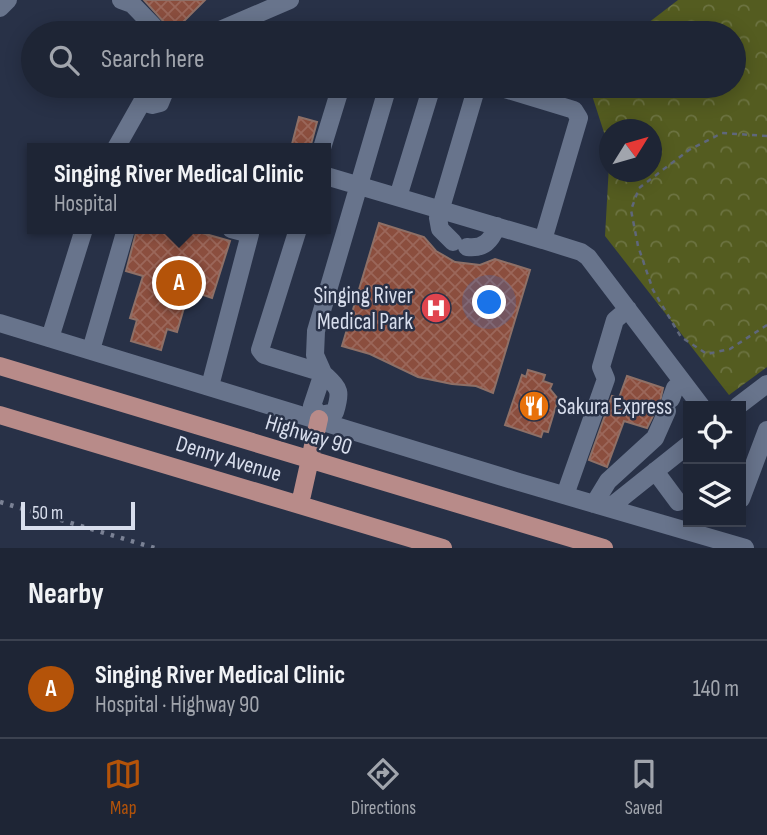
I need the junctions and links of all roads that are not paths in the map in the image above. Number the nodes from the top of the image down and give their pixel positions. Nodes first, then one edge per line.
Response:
1 (8, 0) edge
2 (121, 0) edge
3 (290, 0) edge
4 (0, 8) edge
5 (148, 21) edge
6 (240, 21) edge
7 (162, 98) edge
8 (337, 98) edge
9 (385, 98) edge
10 (428, 98) edge
11 (473, 98) edge
12 (534, 98) edge
13 (119, 143) edge
14 (324, 143) edge
15 (331, 178) edge
16 (359, 186) junction
17 (398, 197) junction
18 (440, 210) junction
19 (496, 226) junction
20 (82, 234) edge
21 (125, 234) edge
22 (250, 234) edge
23 (296, 234) edge
24 (542, 240) junction
25 (628, 309) junction
26 (0, 323) edge
27 (50, 338) junction
28 (92, 350) junction
29 (0, 366) edge
30 (323, 373) junction
31 (682, 381) junction
32 (767, 384) edge
33 (210, 386) junction
34 (697, 401) edge
35 (745, 401) edge
36 (0, 415) edge
37 (320, 417) junction
38 (767, 430) edge
39 (683, 449) edge
40 (310, 459) junction
41 (655, 471) junction
42 (746, 486) edge
43 (565, 495) junction
44 (683, 503) edge
45 (300, 505) junction
46 (602, 506) junction
47 (671, 526) junction
48 (443, 548) edge
49 (604, 548) edge
50 (745, 548) edge

1 - 4 street
2 - 5 street
3 - 6 street
7 - 13 street
8 - 14 street
9 - 16 street
10 - 17 street
11 - 18 street
12 - 24 street
15 - 16 street
16 - 17 street
16 - 30 street
17 - 18 street
18 - 19 street
18 - 19 street
19 - 24 street
20 - 27 street
21 - 28 street
22 - 33 street
23 - 30 street
24 - 25 street
25 - 31 street
25 - 43 street
26 - 27 street
27 - 28 street
28 - 33 street
29 - 40 main road, Highway 90
30 - 37 street
31 - 34 street
31 - 46 street
32 - 35 street
33 - 37 street
36 - 45 main road, Denny Avenue
37 - 40 main road
37 - 43 street
38 - 42 street
39 - 41 street
40 - 45 main road
40 - 49 main road, Highway 90
41 - 44 street
41 - 46 street
43 - 46 street
44 - 47 street
45 - 48 main road, Denny Avenue
46 - 47 street
47 - 50 street

